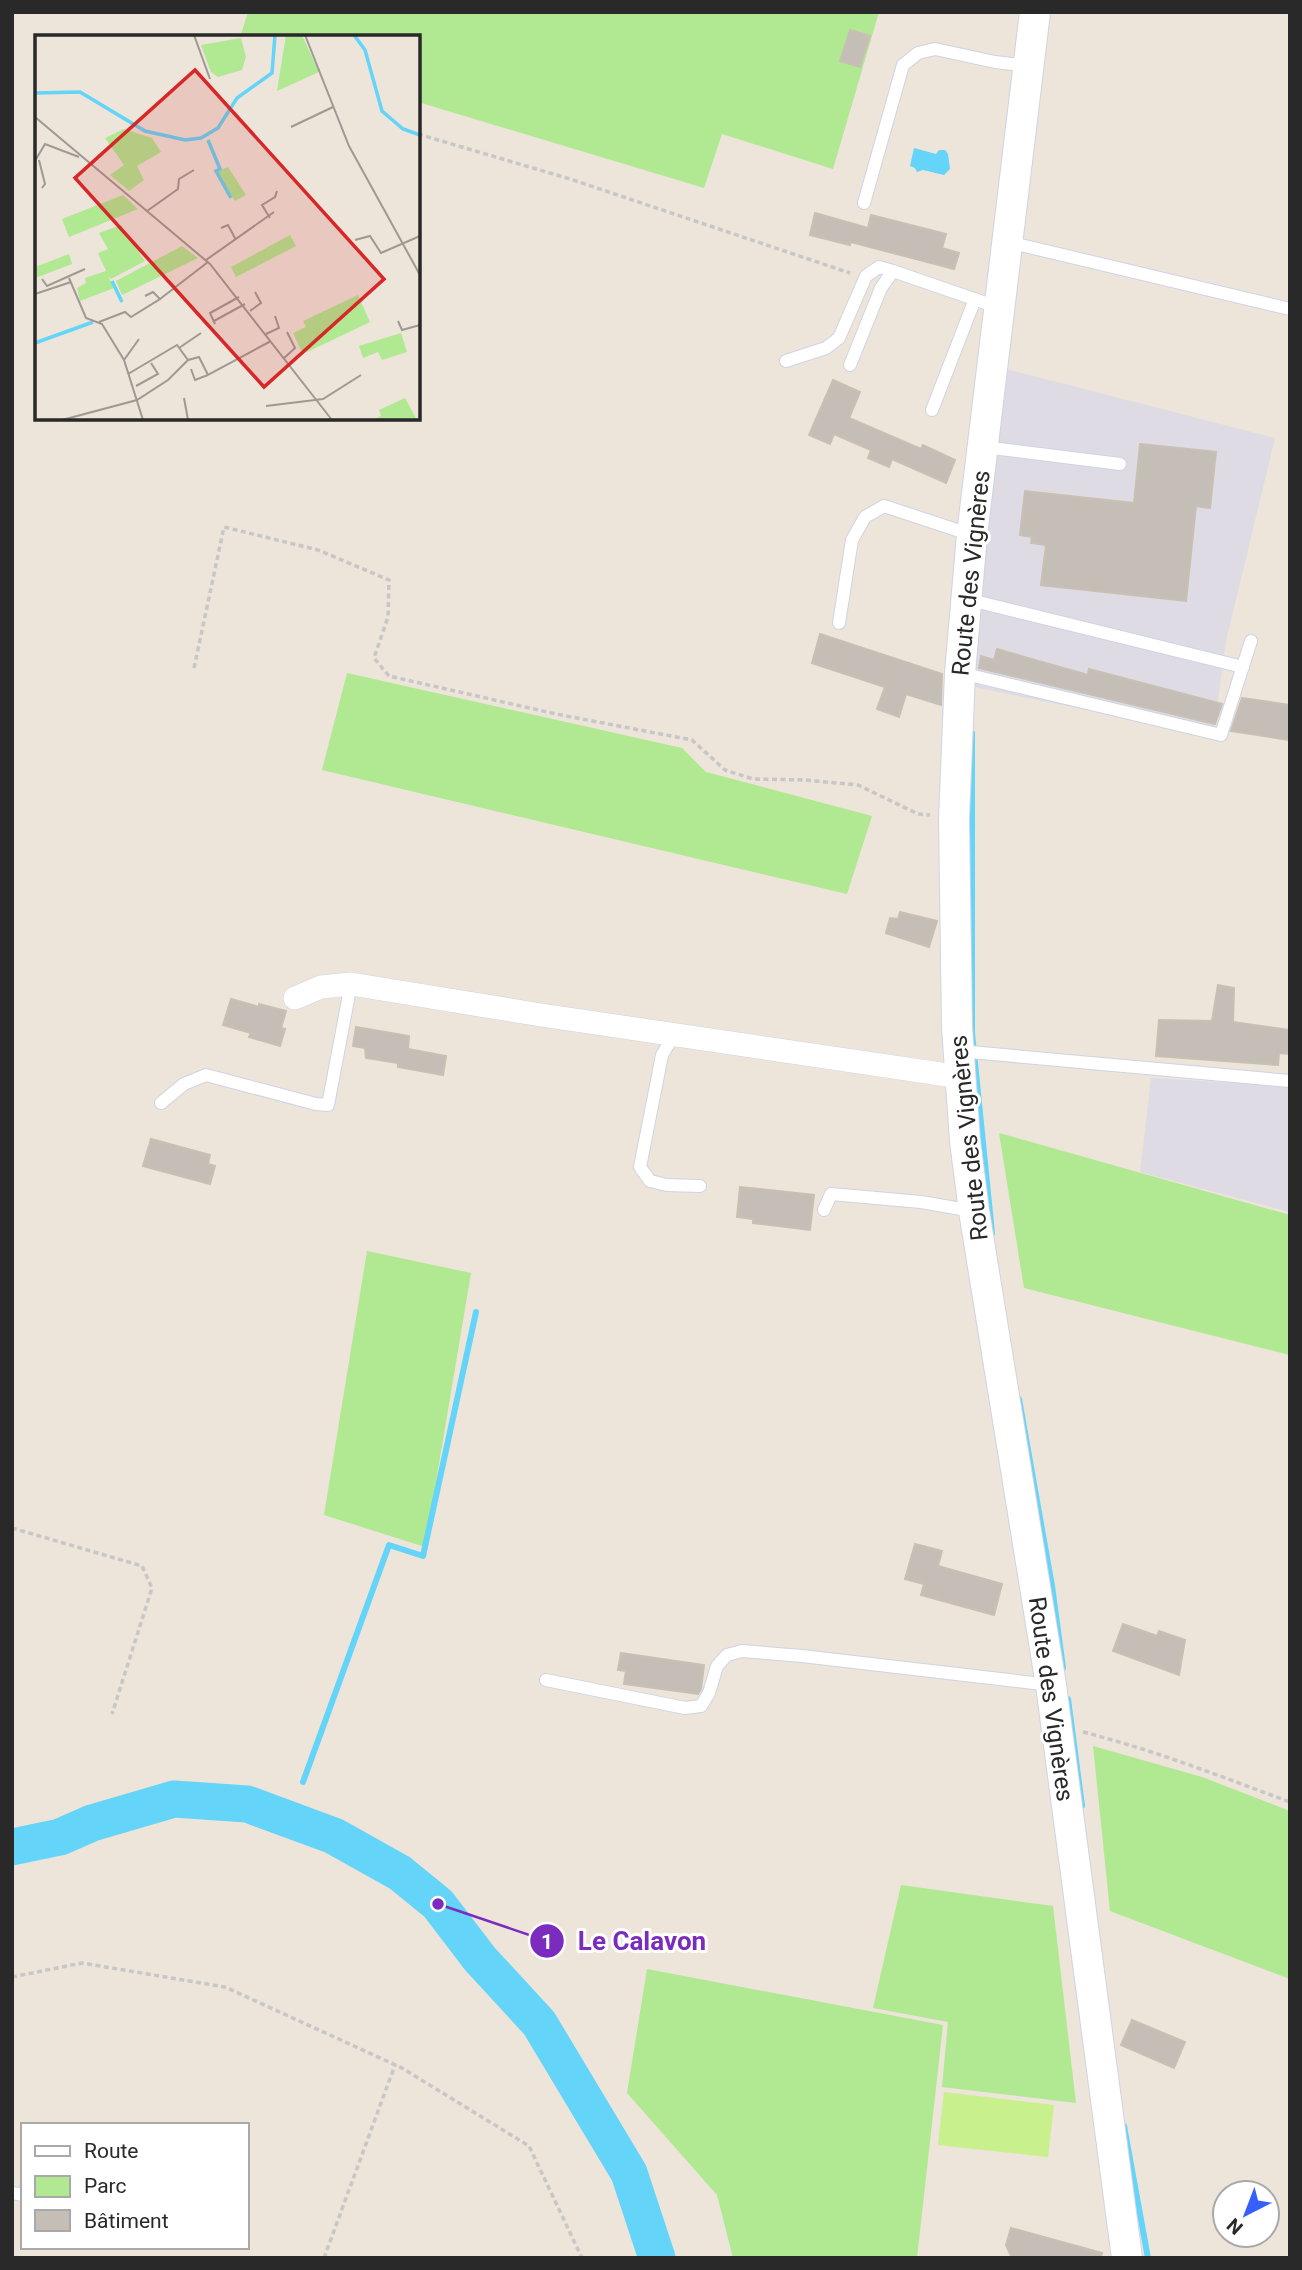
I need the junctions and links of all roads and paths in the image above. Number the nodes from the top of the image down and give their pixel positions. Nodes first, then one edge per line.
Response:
1 (1035, 12) edge
2 (1029, 66) junction
3 (420, 135) edge
4 (864, 203) dead end
5 (1008, 242) junction
6 (893, 271) junction
7 (866, 276) junction
8 (988, 303) junction
9 (1290, 309) edge
10 (786, 361) dead end
11 (850, 365) dead end
12 (932, 410) dead end
13 (984, 447) junction
14 (1120, 464) dead end
15 (972, 535) junction
16 (966, 598) junction
17 (839, 623) dead end
18 (1251, 641) dead end
19 (1243, 667) junction
20 (194, 668) dead end
21 (960, 673) junction
22 (954, 819) junction
23 (351, 984) junction
24 (295, 998) dead end
25 (674, 1035) junction
26 (960, 1064) junction
27 (1290, 1081) edge
28 (161, 1103) dead end
29 (700, 1186) dead end
30 (824, 1210) dead end
31 (974, 1211) junction
32 (12, 1528) edge
33 (546, 1680) dead end
34 (1051, 1685) junction
35 (112, 1714) dead end
36 (1081, 1732) dead end
37 (1290, 1802) edge
38 (13, 1978) edge
39 (395, 2064) junction
40 (324, 2258) edge
41 (582, 2258) edge
42 (1127, 2258) edge

1 - 2 street, Route des Vignères
2 - 4 lane
2 - 5 street, Route des Vignères
3 - 7 path
5 - 8 street, Route des Vignères
5 - 9 lane
6 - 7 lane
6 - 8 lane
6 - 11 lane
7 - 10 lane
8 - 12 lane
8 - 13 street, Route des Vignères
13 - 14 lane
13 - 15 street, Route des Vignères
15 - 16 street, Route des Vignères
15 - 17 lane
16 - 19 lane
16 - 21 street, Route des Vignères
18 - 19 lane
19 - 21 lane
20 - 22 path
21 - 22 street, Route des Vignères
22 - 26 street, Route des Vignères
23 - 24 street
23 - 25 street
23 - 28 lane
25 - 26 street
25 - 29 lane
26 - 27 lane
26 - 31 street, Route des Vignères
30 - 31 lane
31 - 34 street, Route des Vignères
32 - 35 path
33 - 34 lane
34 - 42 street, Route des Vignères
36 - 37 path
38 - 39 path
39 - 40 path
39 - 41 path

